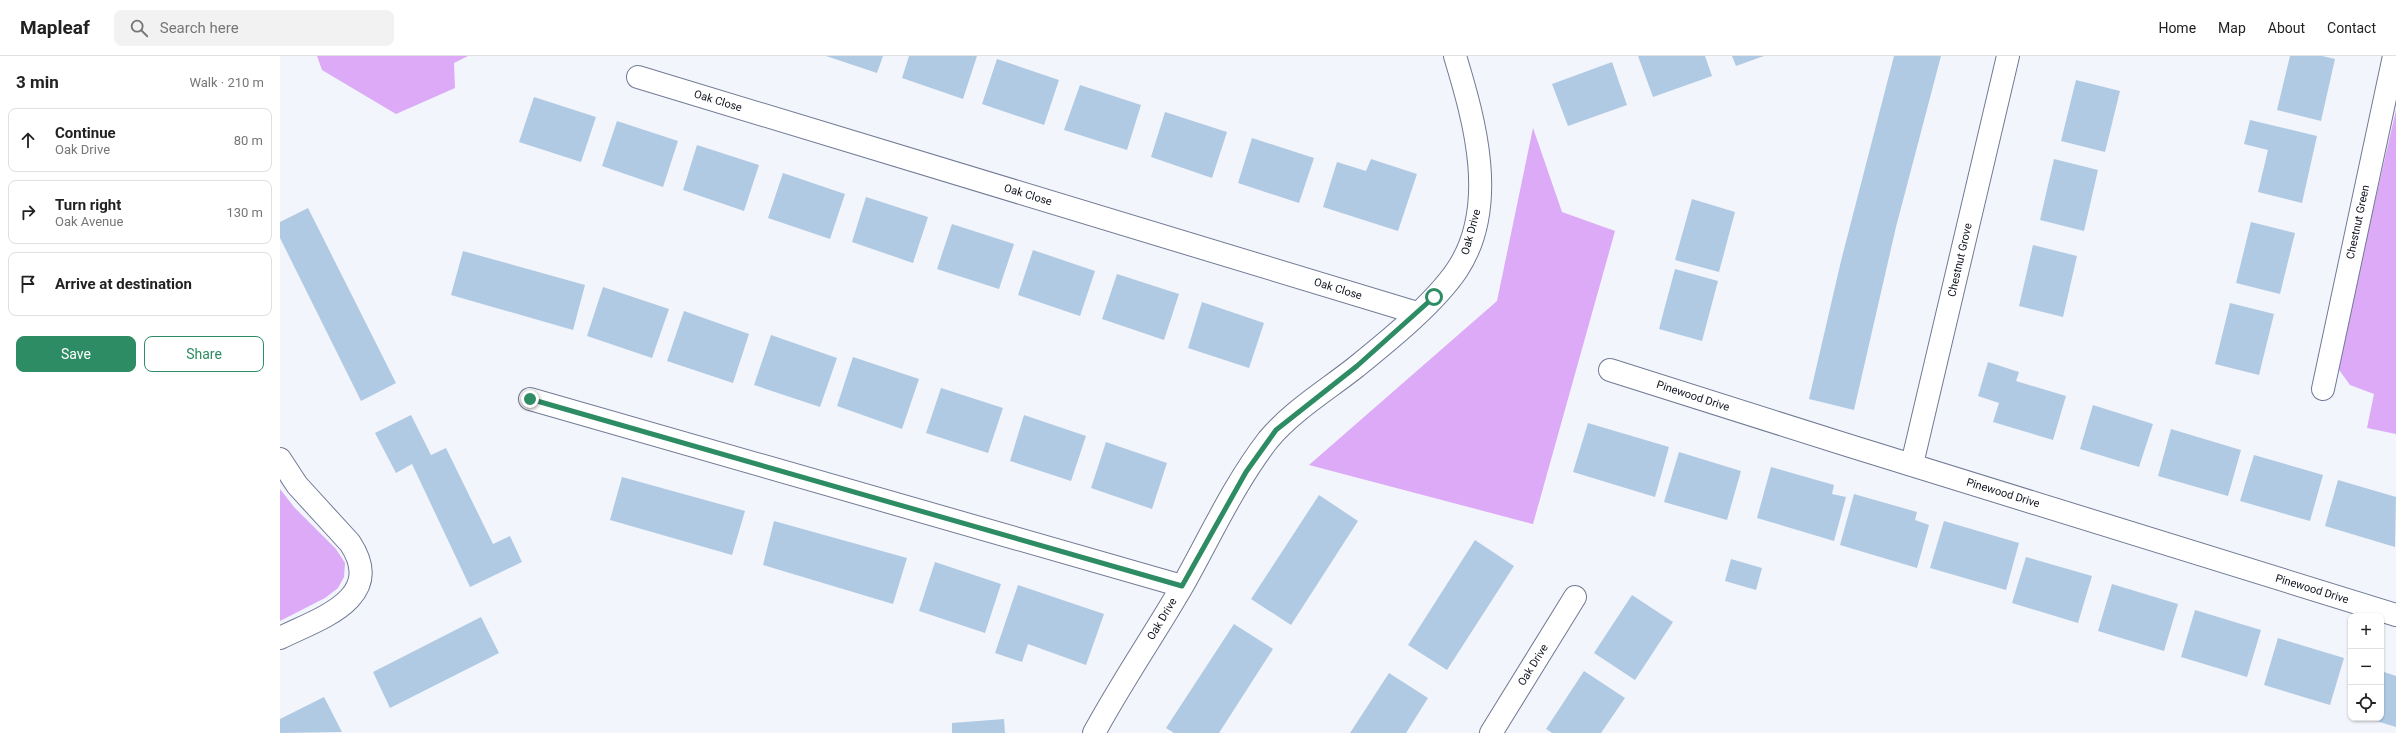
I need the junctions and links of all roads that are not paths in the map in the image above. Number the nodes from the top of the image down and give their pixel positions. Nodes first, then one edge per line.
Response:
1 (1456, 56) edge
2 (2008, 56) edge
3 (2394, 56) edge
4 (638, 77) dead end
5 (1417, 313) junction
6 (1610, 370) dead end
7 (2323, 389) dead end
8 (530, 399) dead end
9 (280, 459) edge
10 (1912, 464) junction
11 (1182, 586) junction
12 (1575, 597) dead end
13 (2396, 615) edge
14 (280, 638) edge
15 (1094, 733) edge
16 (1491, 733) edge

1 - 5 street, Oak Drive
2 - 10 street, Chestnut Grove
3 - 7 street, Chestnut Green
4 - 5 street, Oak Close
5 - 11 street, Oak Drive
6 - 10 street, Pinewood Drive
8 - 11 street
9 - 14 street
10 - 13 street, Pinewood Drive
11 - 15 street, Oak Drive
12 - 16 street, Oak Drive

